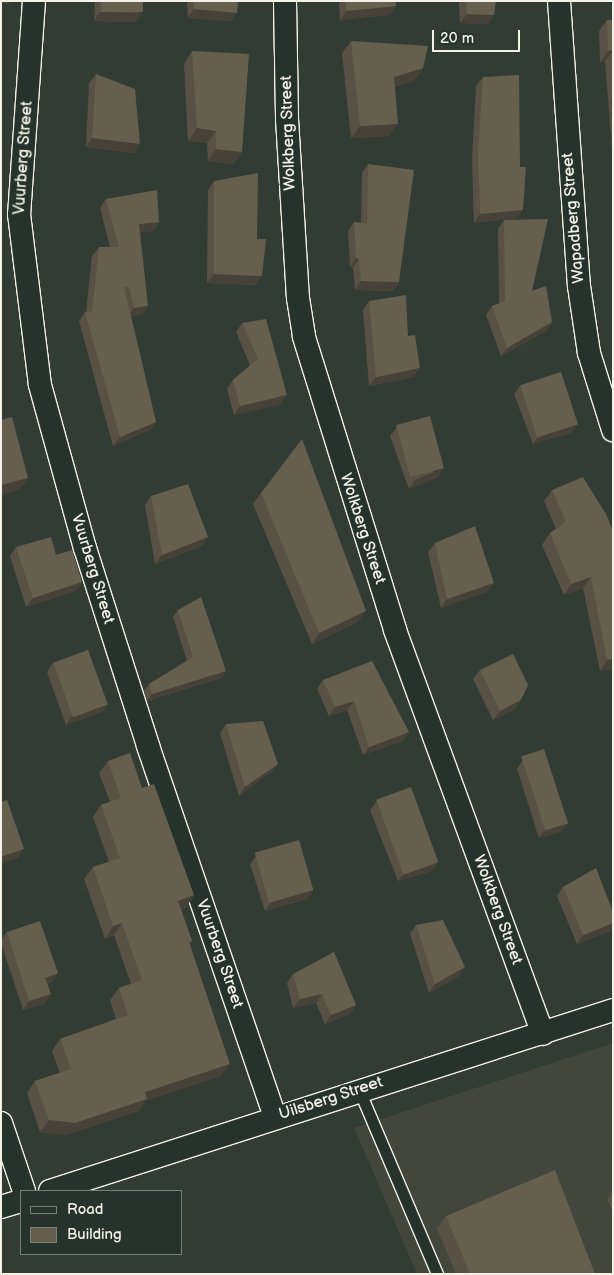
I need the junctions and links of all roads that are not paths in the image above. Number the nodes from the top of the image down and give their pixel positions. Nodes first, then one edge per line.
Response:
1 (34, 1) edge
2 (285, 1) edge
3 (559, 1) edge
4 (10, 215) edge
5 (613, 430) edge
6 (613, 1010) edge
7 (543, 1034) junction
8 (359, 1090) junction
9 (276, 1117) junction
10 (1, 1123) edge
11 (24, 1190) edge
12 (53, 1190) edge
13 (20, 1201) edge
14 (1, 1207) edge
15 (437, 1274) edge

1 - 4 street, Vuurberg Street
2 - 7 street, Wolkberg Street
3 - 5 street, Wapadberg Street
4 - 9 street, Vuurberg Street
6 - 7 street, Uilsberg Street
7 - 8 street, Uilsberg Street
8 - 9 street, Uilsberg Street
8 - 15 lane
9 - 12 street, Uilsberg Street
10 - 11 street
13 - 14 street

